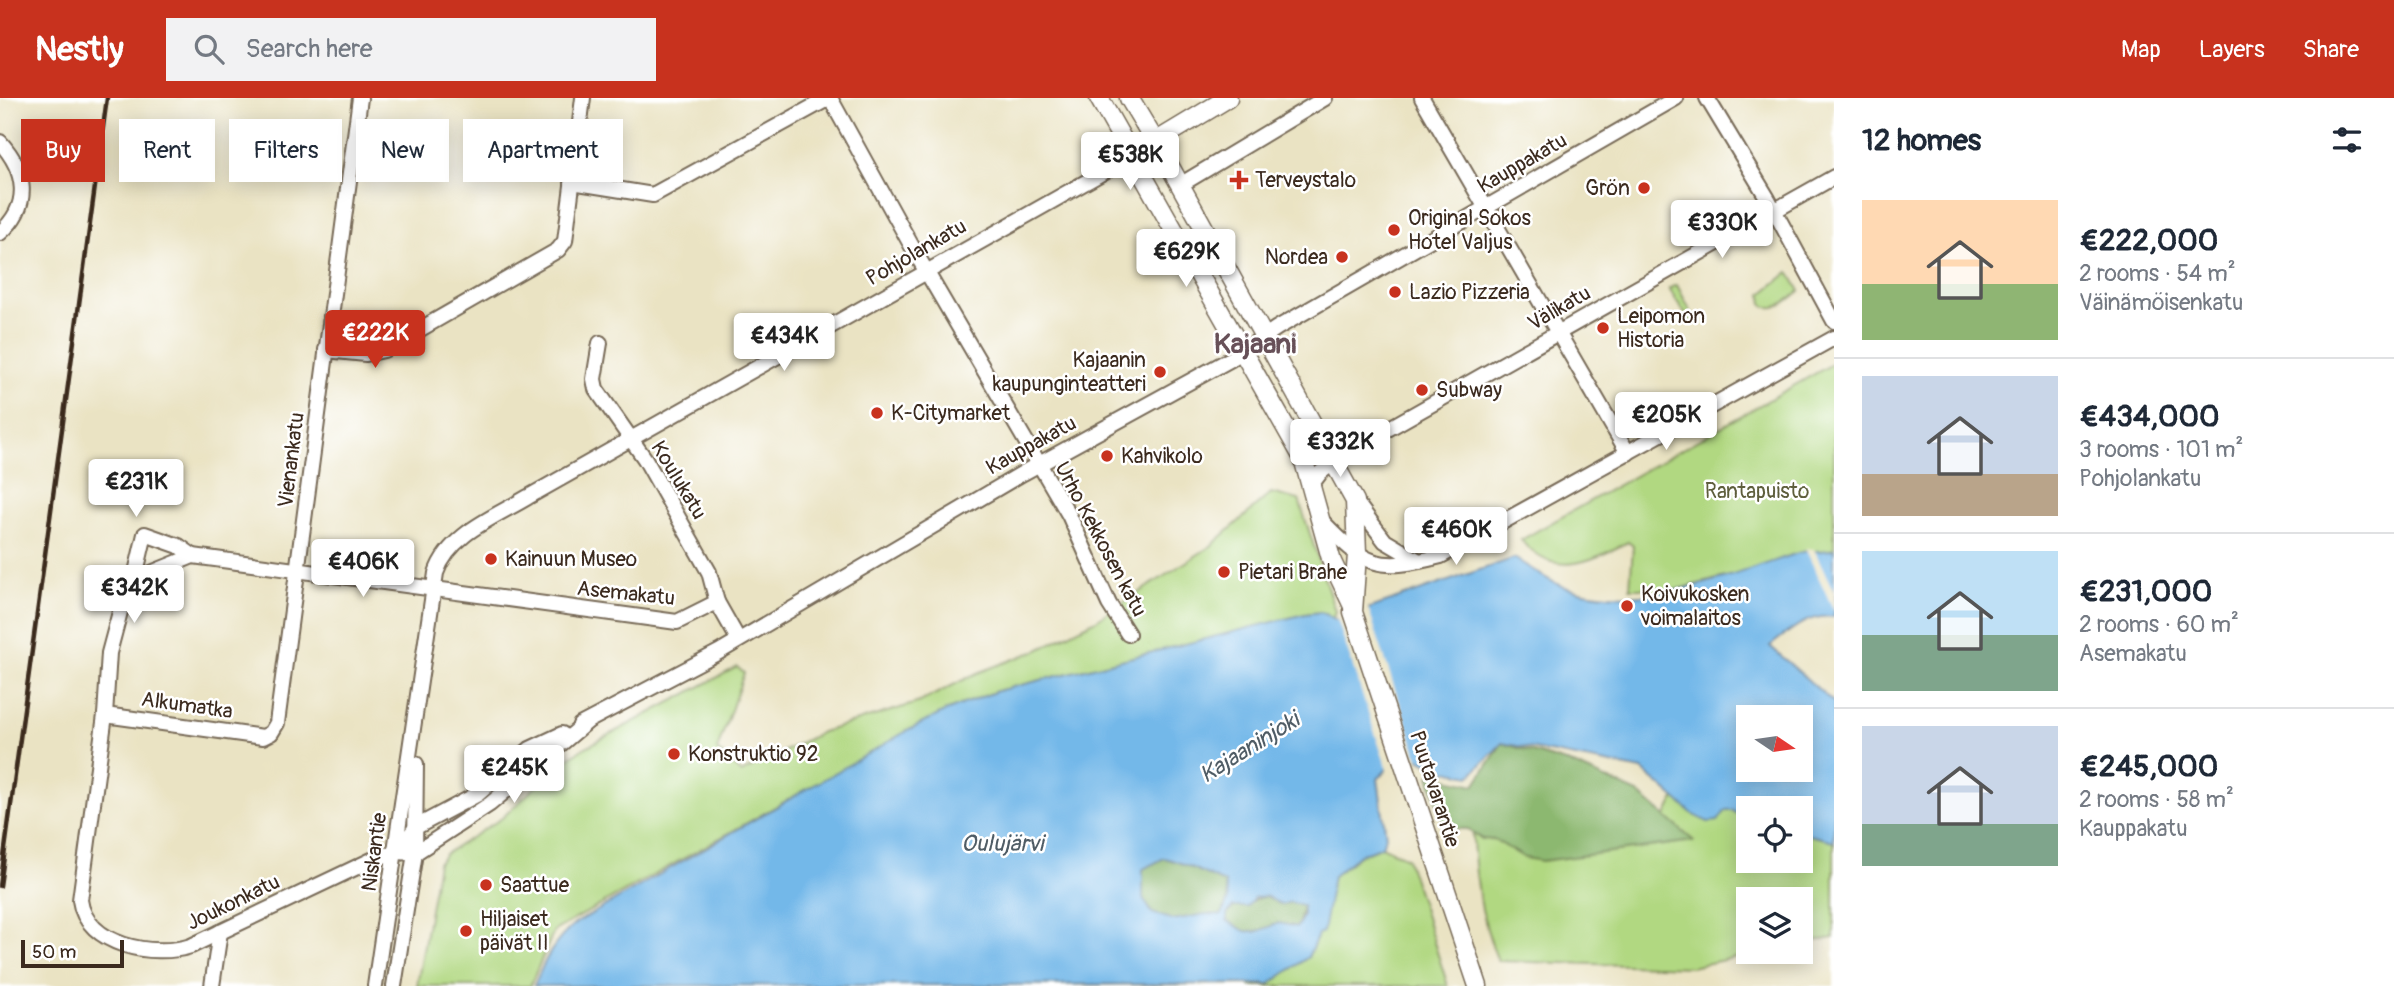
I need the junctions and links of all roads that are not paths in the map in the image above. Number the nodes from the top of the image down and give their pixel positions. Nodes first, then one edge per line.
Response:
1 (360, 98) edge
2 (583, 98) edge
3 (829, 98) edge
4 (1098, 98) edge
5 (1228, 98) edge
6 (1325, 98) edge
7 (1422, 98) edge
8 (1676, 98) edge
9 (1707, 98) edge
10 (1132, 99) edge
11 (580, 119) edge
12 (0, 142) edge
13 (1156, 142) junction
14 (1132, 156) junction
15 (1834, 177) edge
16 (572, 182) joint
17 (1180, 185) junction
18 (1487, 208) junction
19 (1773, 211) junction
20 (0, 233) edge
21 (927, 272) junction
22 (1834, 321) edge
23 (1558, 333) junction
24 (1265, 337) junction
25 (1834, 338) edge
26 (600, 343) dead end
27 (326, 350) junction
28 (1243, 350) junction
29 (631, 440) junction
30 (1628, 453) junction
31 (1334, 462) junction
32 (1039, 465) junction
33 (1311, 485) junction
34 (1355, 501) junction
35 (1320, 519) junction
36 (1357, 554) junction
37 (193, 556) junction
38 (1419, 561) junction
39 (297, 572) junction
40 (140, 582) junction
41 (433, 591) junction
42 (717, 602) junction
43 (1353, 609) junction
44 (1128, 634) dead end
45 (738, 639) junction
46 (105, 715) junction
47 (587, 722) junction
48 (416, 724) junction
49 (263, 737) joint
50 (416, 827) junction
51 (397, 852) junction
52 (415, 853) junction
53 (220, 932) junction
54 (212, 986) edge
55 (375, 986) edge
56 (394, 986) edge
57 (1478, 986) edge

1 - 27 street, Vienankatu
2 - 11 street
3 - 16 street
3 - 21 street, Urho Kekkosen katu
4 - 14 main road
5 - 13 main road, Pohjolankatu
6 - 17 street
7 - 18 street
8 - 18 street, Kauppakatu
9 - 19 street
10 - 13 main road
12 - 20 street
13 - 14 main road, Pohjolankatu
13 - 17 main road
14 - 21 street, Pohjolankatu
14 - 28 main road
15 - 19 street, Välikatu
16 - 27 street
17 - 24 main road
18 - 23 street
18 - 24 street, Kauppakatu
19 - 22 street
19 - 23 street, Välikatu
21 - 29 street, Pohjolankatu
21 - 32 street, Urho Kekkosen katu
23 - 30 street
23 - 31 street, Välikatu
24 - 28 street, Kauppakatu
24 - 31 main road
25 - 30 street
26 - 29 street, Koulukatu
27 - 39 street, Vienankatu
28 - 32 street, Kauppakatu
28 - 33 main road
29 - 41 street, Pohjolankatu
29 - 42 street, Koulukatu
30 - 38 street
31 - 33 street, Välikatu
31 - 34 main road
32 - 44 street, Urho Kekkosen katu
32 - 45 street, Kauppakatu
33 - 35 main road
34 - 36 main road
34 - 38 street
35 - 36 street
35 - 43 main road
36 - 38 street
36 - 43 main road
37 - 39 street, Asemakatu
37 - 40 street
37 - 40 street, Asemakatu
39 - 41 street, Asemakatu
39 - 49 street, Vienankatu
40 - 46 street
41 - 42 street, Asemakatu
41 - 48 street, Niskantie
42 - 45 street, Koulukatu
43 - 57 main road, Puutavarantie
45 - 47 street, Kauppakatu
46 - 49 street, Alkumatka
46 - 53 street, Joukonkatu
47 - 50 street, Kauppakatu
47 - 52 street, Kauppakatu
48 - 50 street, Niskantie
48 - 51 street, Niskantie
50 - 51 street, Kauppakatu
50 - 52 street, Niskantie
51 - 52 street
51 - 53 street, Joukonkatu
51 - 55 street, Niskantie
52 - 56 street, Niskantie
53 - 54 street

